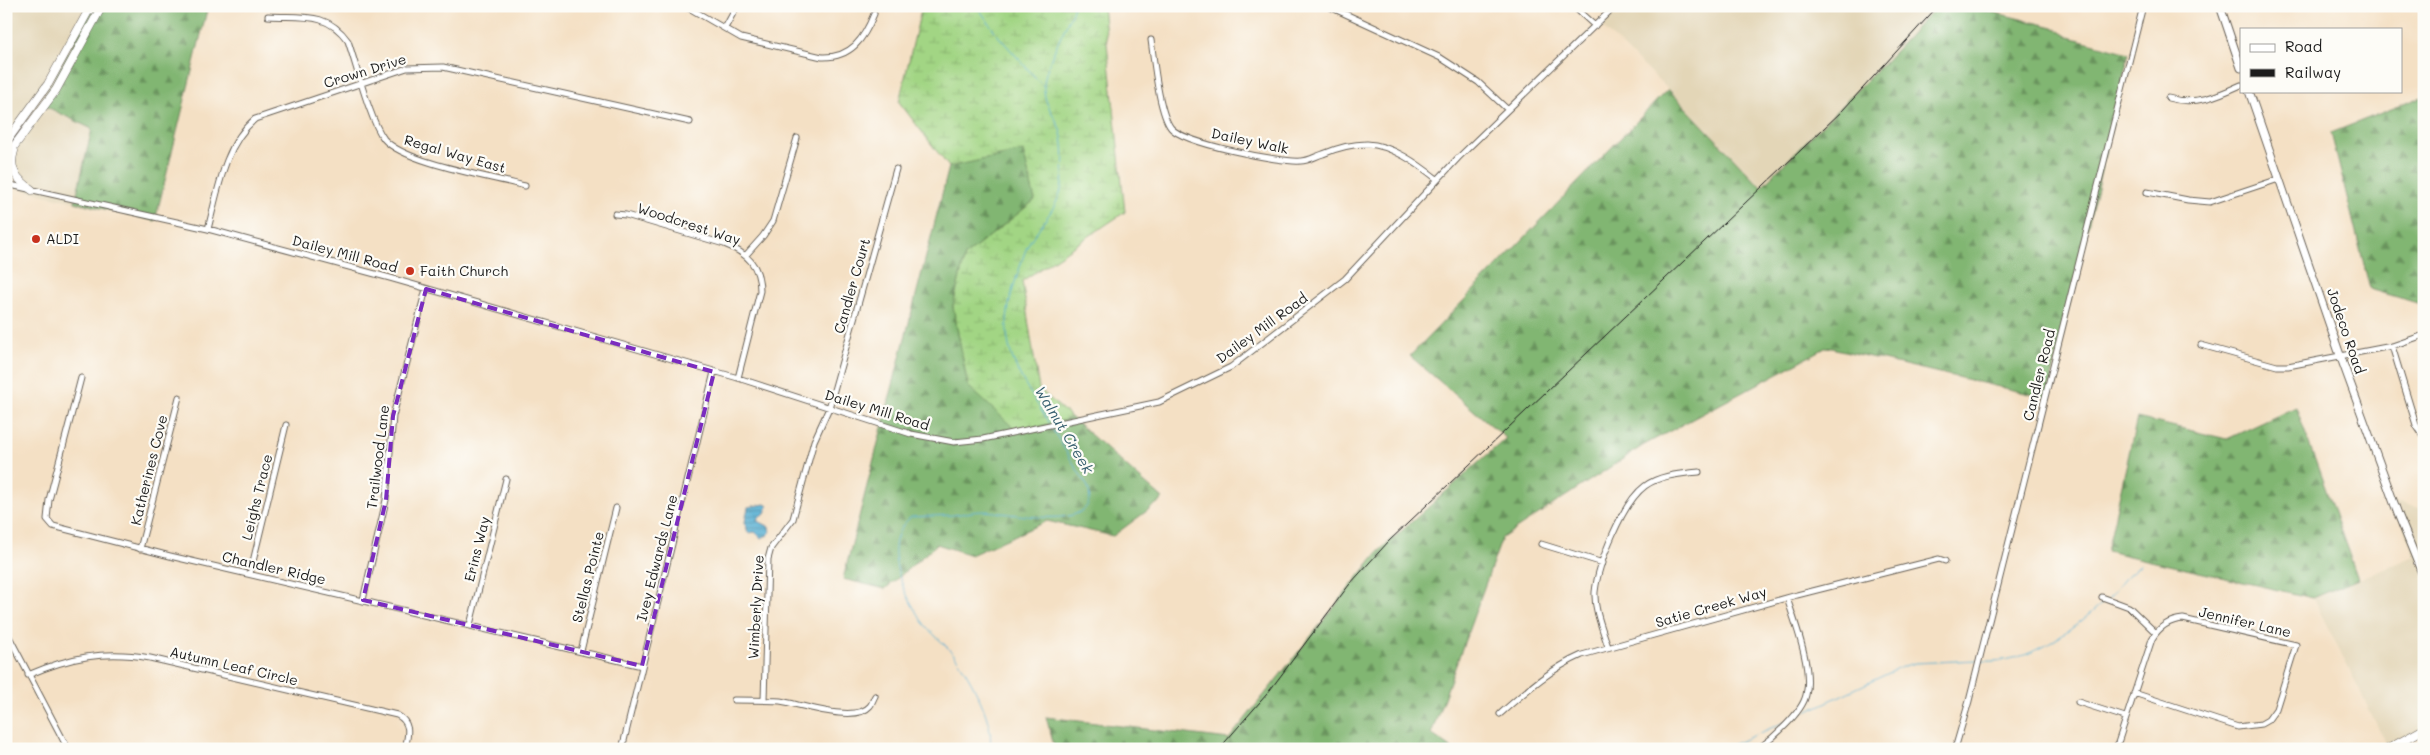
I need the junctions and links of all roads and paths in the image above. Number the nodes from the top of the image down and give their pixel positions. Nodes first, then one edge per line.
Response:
1 (91, 6) edge
2 (102, 6) edge
3 (681, 6) edge
4 (737, 6) edge
5 (1328, 6) edge
6 (1573, 6) edge
7 (1615, 6) edge
8 (2143, 6) edge
9 (2220, 6) edge
10 (874, 14) dead end
11 (268, 16) dead end
12 (1595, 26) junction
13 (725, 28) junction
14 (1151, 40) dead end
15 (2240, 65) edge
16 (361, 82) junction
17 (2240, 85) edge
18 (2249, 92) edge
19 (2168, 98) dead end
20 (1507, 109) junction
21 (690, 122) dead end
22 (797, 138) dead end
23 (6, 142) edge
24 (15, 146) junction
25 (6, 157) edge
26 (896, 169) dead end
27 (1438, 179) junction
28 (2279, 179) junction
29 (6, 184) edge
30 (525, 186) dead end
31 (32, 190) junction
32 (2148, 192) dead end
33 (615, 214) dead end
34 (208, 229) junction
35 (746, 255) junction
36 (426, 288) junction
37 (2424, 335) edge
38 (2201, 345) dead end
39 (2392, 346) junction
40 (2340, 355) junction
41 (714, 372) junction
42 (81, 378) dead end
43 (738, 378) junction
44 (179, 397) dead end
45 (829, 408) junction
46 (286, 426) dead end
47 (2424, 437) edge
48 (1699, 472) dead end
49 (506, 479) dead end
50 (616, 508) dead end
51 (1541, 544) dead end
52 (140, 549) junction
53 (1945, 561) dead end
54 (1603, 563) junction
55 (250, 574) junction
56 (2424, 578) edge
57 (2102, 597) dead end
58 (1787, 598) junction
59 (363, 600) junction
60 (470, 625) junction
61 (6, 631) edge
62 (2156, 633) junction
63 (1608, 648) junction
64 (581, 651) junction
65 (642, 666) junction
66 (28, 675) junction
67 (2134, 693) junction
68 (875, 696) dead end
69 (734, 700) dead end
70 (764, 700) junction
71 (2078, 702) dead end
72 (1500, 714) dead end
73 (2125, 717) junction
74 (2424, 729) edge
75 (68, 749) edge
76 (405, 749) edge
77 (622, 749) edge
78 (1758, 749) edge
79 (1955, 749) edge
80 (2116, 749) edge
81 (2388, 749) edge

1 - 23 main road
2 - 24 main road
3 - 13 street
4 - 13 street
5 - 20 street
6 - 12 street
7 - 12 street, Dailey Mill Road
8 - 79 street, Candler Road
9 - 15 main road
10 - 13 street
11 - 16 street, Regal Way East
12 - 20 street, Dailey Mill Road
14 - 27 street, Dailey Walk
16 - 21 street, Crown Drive
16 - 30 street, Regal Way East
16 - 34 street, Crown Drive
17 - 19 street
18 - 28 main road, Jodeco Road
20 - 27 street, Dailey Mill Road
22 - 35 street
24 - 25 main road
24 - 31 main road
26 - 45 street, Candler Court
27 - 45 street, Dailey Mill Road
28 - 32 street
28 - 40 main road, Jodeco Road
29 - 31 street, Dailey Mill Road
31 - 34 street, Dailey Mill Road
33 - 35 street, Woodcrest Way
34 - 36 street, Dailey Mill Road
35 - 43 street, Woodcrest Way
36 - 41 street, Dailey Mill Road
36 - 59 street, Trailwood Lane
37 - 39 street
38 - 40 street
39 - 40 street
39 - 47 street
40 - 56 main road, Jodeco Road
41 - 43 street, Dailey Mill Road
41 - 65 street, Ivey Edwards Lane
42 - 52 street, Chandler Ridge
43 - 45 street, Dailey Mill Road
44 - 52 street, Katherines Cove
45 - 70 street, Wimberly Drive
46 - 55 street, Leighs Trace
48 - 54 street
49 - 60 street, Erins Way
50 - 64 street, Stellas Pointe
51 - 54 street
52 - 55 street, Chandler Ridge
53 - 58 street, Satie Creek Way
54 - 63 street
55 - 59 street, Chandler Ridge
57 - 62 street
58 - 63 street, Satie Creek Way
58 - 78 street
59 - 60 street, Chandler Ridge
60 - 64 street, Chandler Ridge
61 - 66 street
62 - 67 street
62 - 67 street, Jennifer Lane
63 - 72 street, Satie Creek Way
64 - 65 street, Chandler Ridge
65 - 77 street, Ivey Edwards Lane
66 - 75 street
66 - 76 street, Autumn Leaf Circle
67 - 73 street
68 - 70 street
69 - 70 street
71 - 73 street
73 - 80 street
74 - 81 main road

